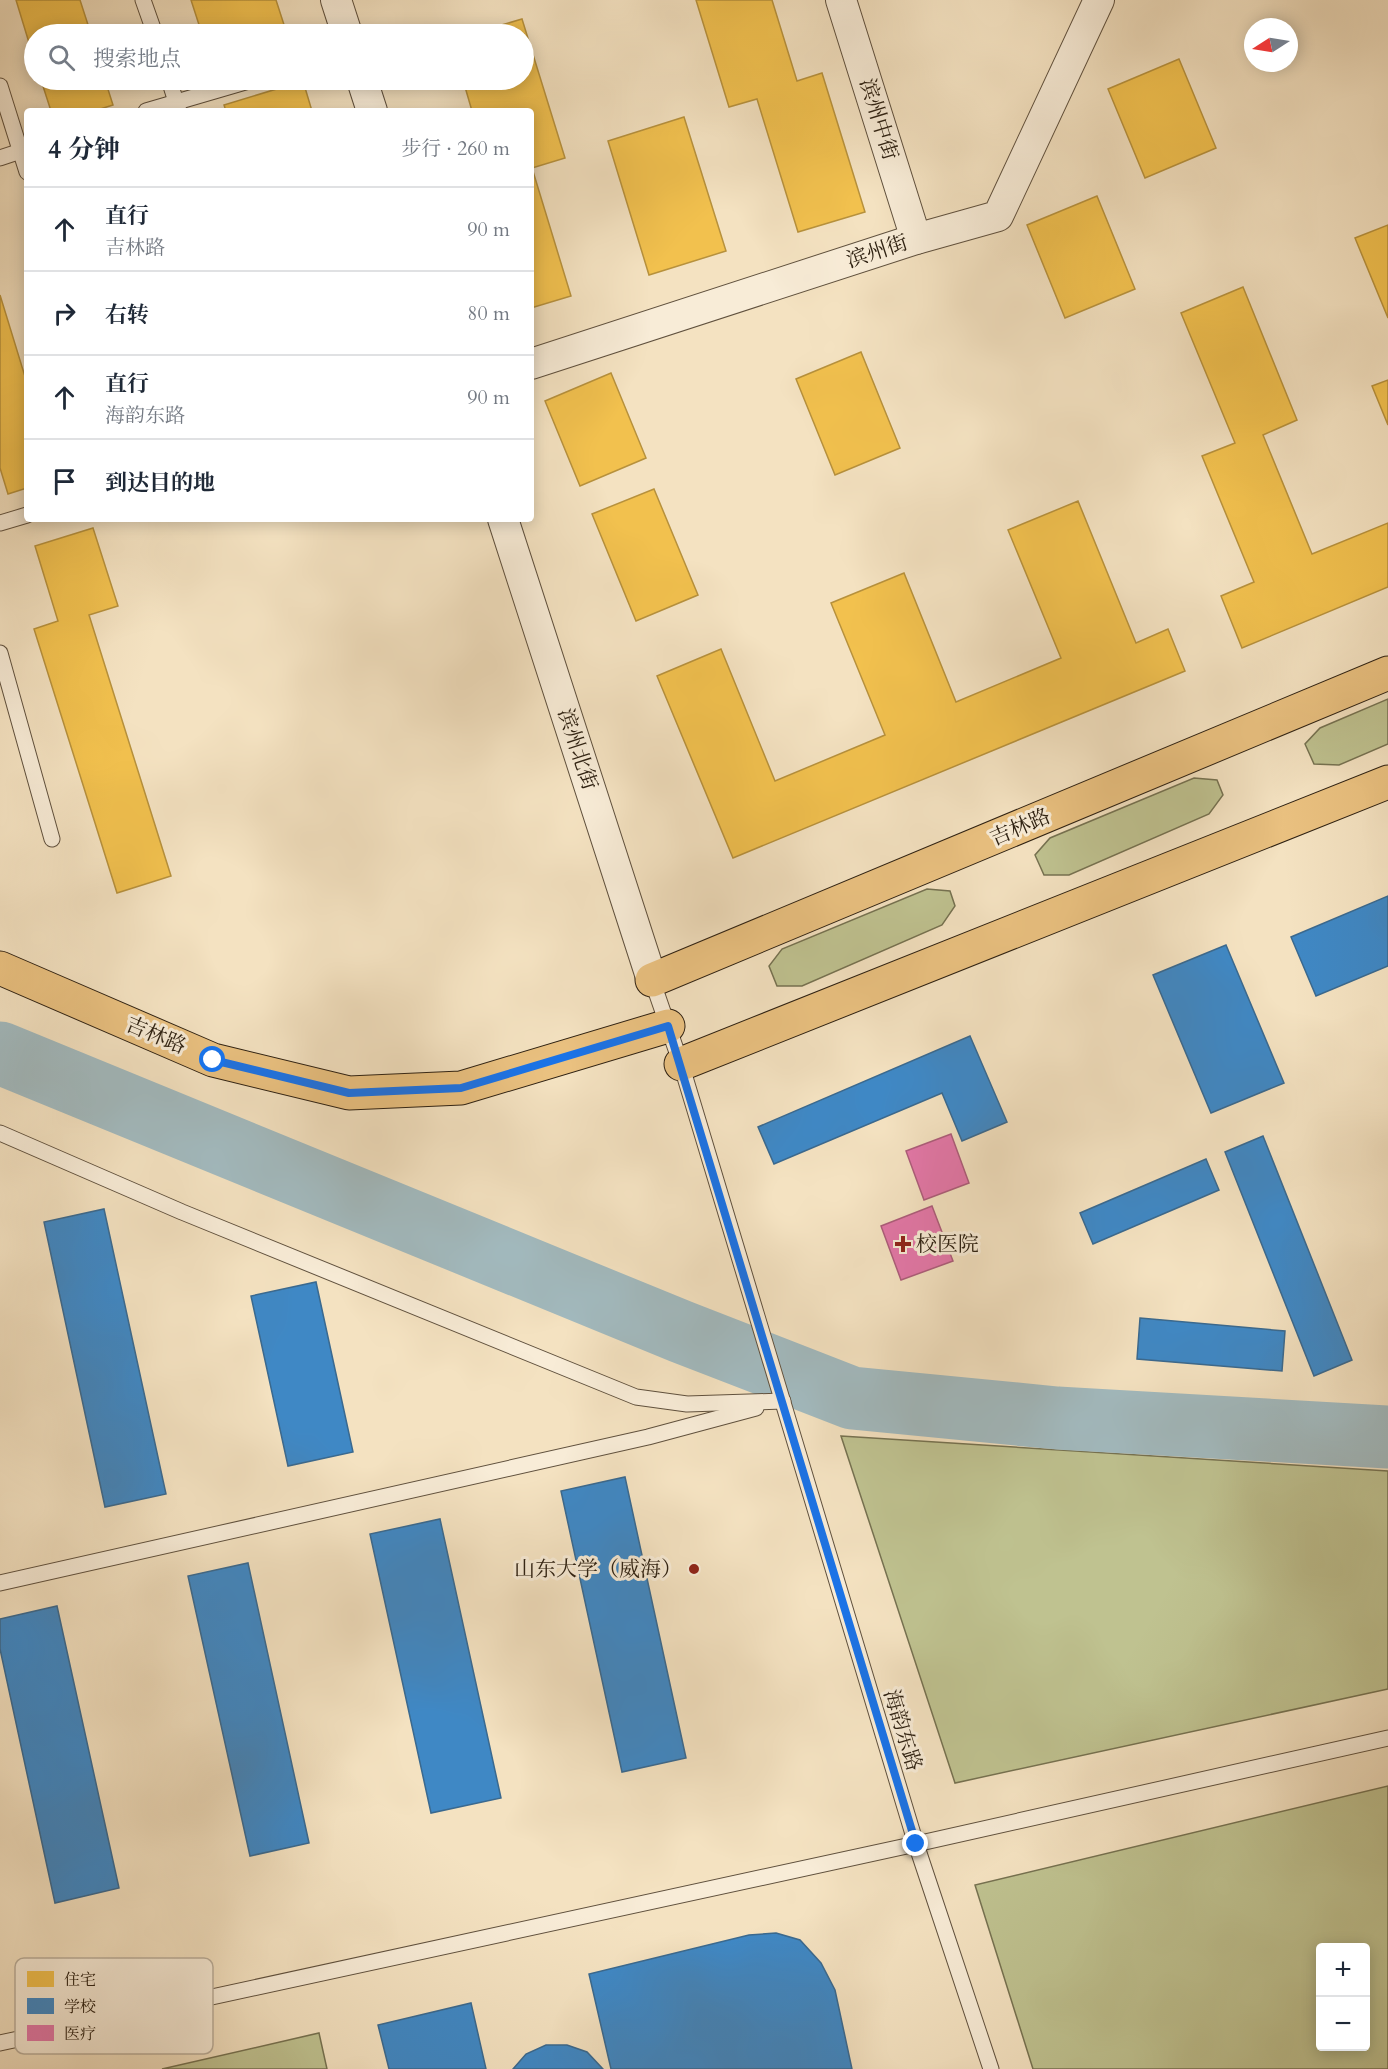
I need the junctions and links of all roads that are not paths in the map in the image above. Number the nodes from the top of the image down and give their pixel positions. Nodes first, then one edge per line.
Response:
1 (144, 0) edge
2 (336, 0) edge
3 (841, 0) edge
4 (1099, 0) edge
5 (152, 24) edge
6 (344, 24) edge
7 (0, 86) edge
8 (172, 90) edge
9 (224, 90) edge
10 (365, 90) edge
11 (178, 106) edge
12 (371, 108) edge
13 (24, 150) edge
14 (0, 158) edge
15 (916, 239) junction
16 (534, 363) edge
17 (24, 516) edge
18 (0, 522) edge
19 (504, 522) edge
20 (0, 653) edge
21 (1388, 673) edge
22 (1388, 782) edge
23 (52, 839) dead end
24 (0, 968) edge
25 (652, 980) junction
26 (668, 1026) junction
27 (681, 1064) junction
28 (0, 1133) edge
29 (783, 1401) junction
30 (0, 1583) edge
31 (1388, 1738) edge
32 (916, 1844) junction
33 (213, 1997) edge
34 (15, 2040) edge
35 (0, 2043) edge
36 (991, 2069) edge

1 - 5 lane
2 - 6 street
3 - 15 street, 滨州中街
4 - 15 street, 滨州街
7 - 13 lane
8 - 11 lane
9 - 11 lane
10 - 12 street
13 - 14 lane
15 - 16 street, 滨州街
17 - 18 lane
19 - 25 street, 滨州北街
20 - 23 lane
21 - 25 main road, 吉林路
22 - 27 main road
24 - 26 main road, 吉林路
25 - 26 lane, 海韵东路
26 - 27 lane, 海韵东路
27 - 29 lane, 海韵东路
28 - 29 lane
29 - 30 lane
29 - 32 lane, 海韵东路
31 - 32 lane
32 - 33 lane
32 - 36 lane, 海韵东路
34 - 35 lane

